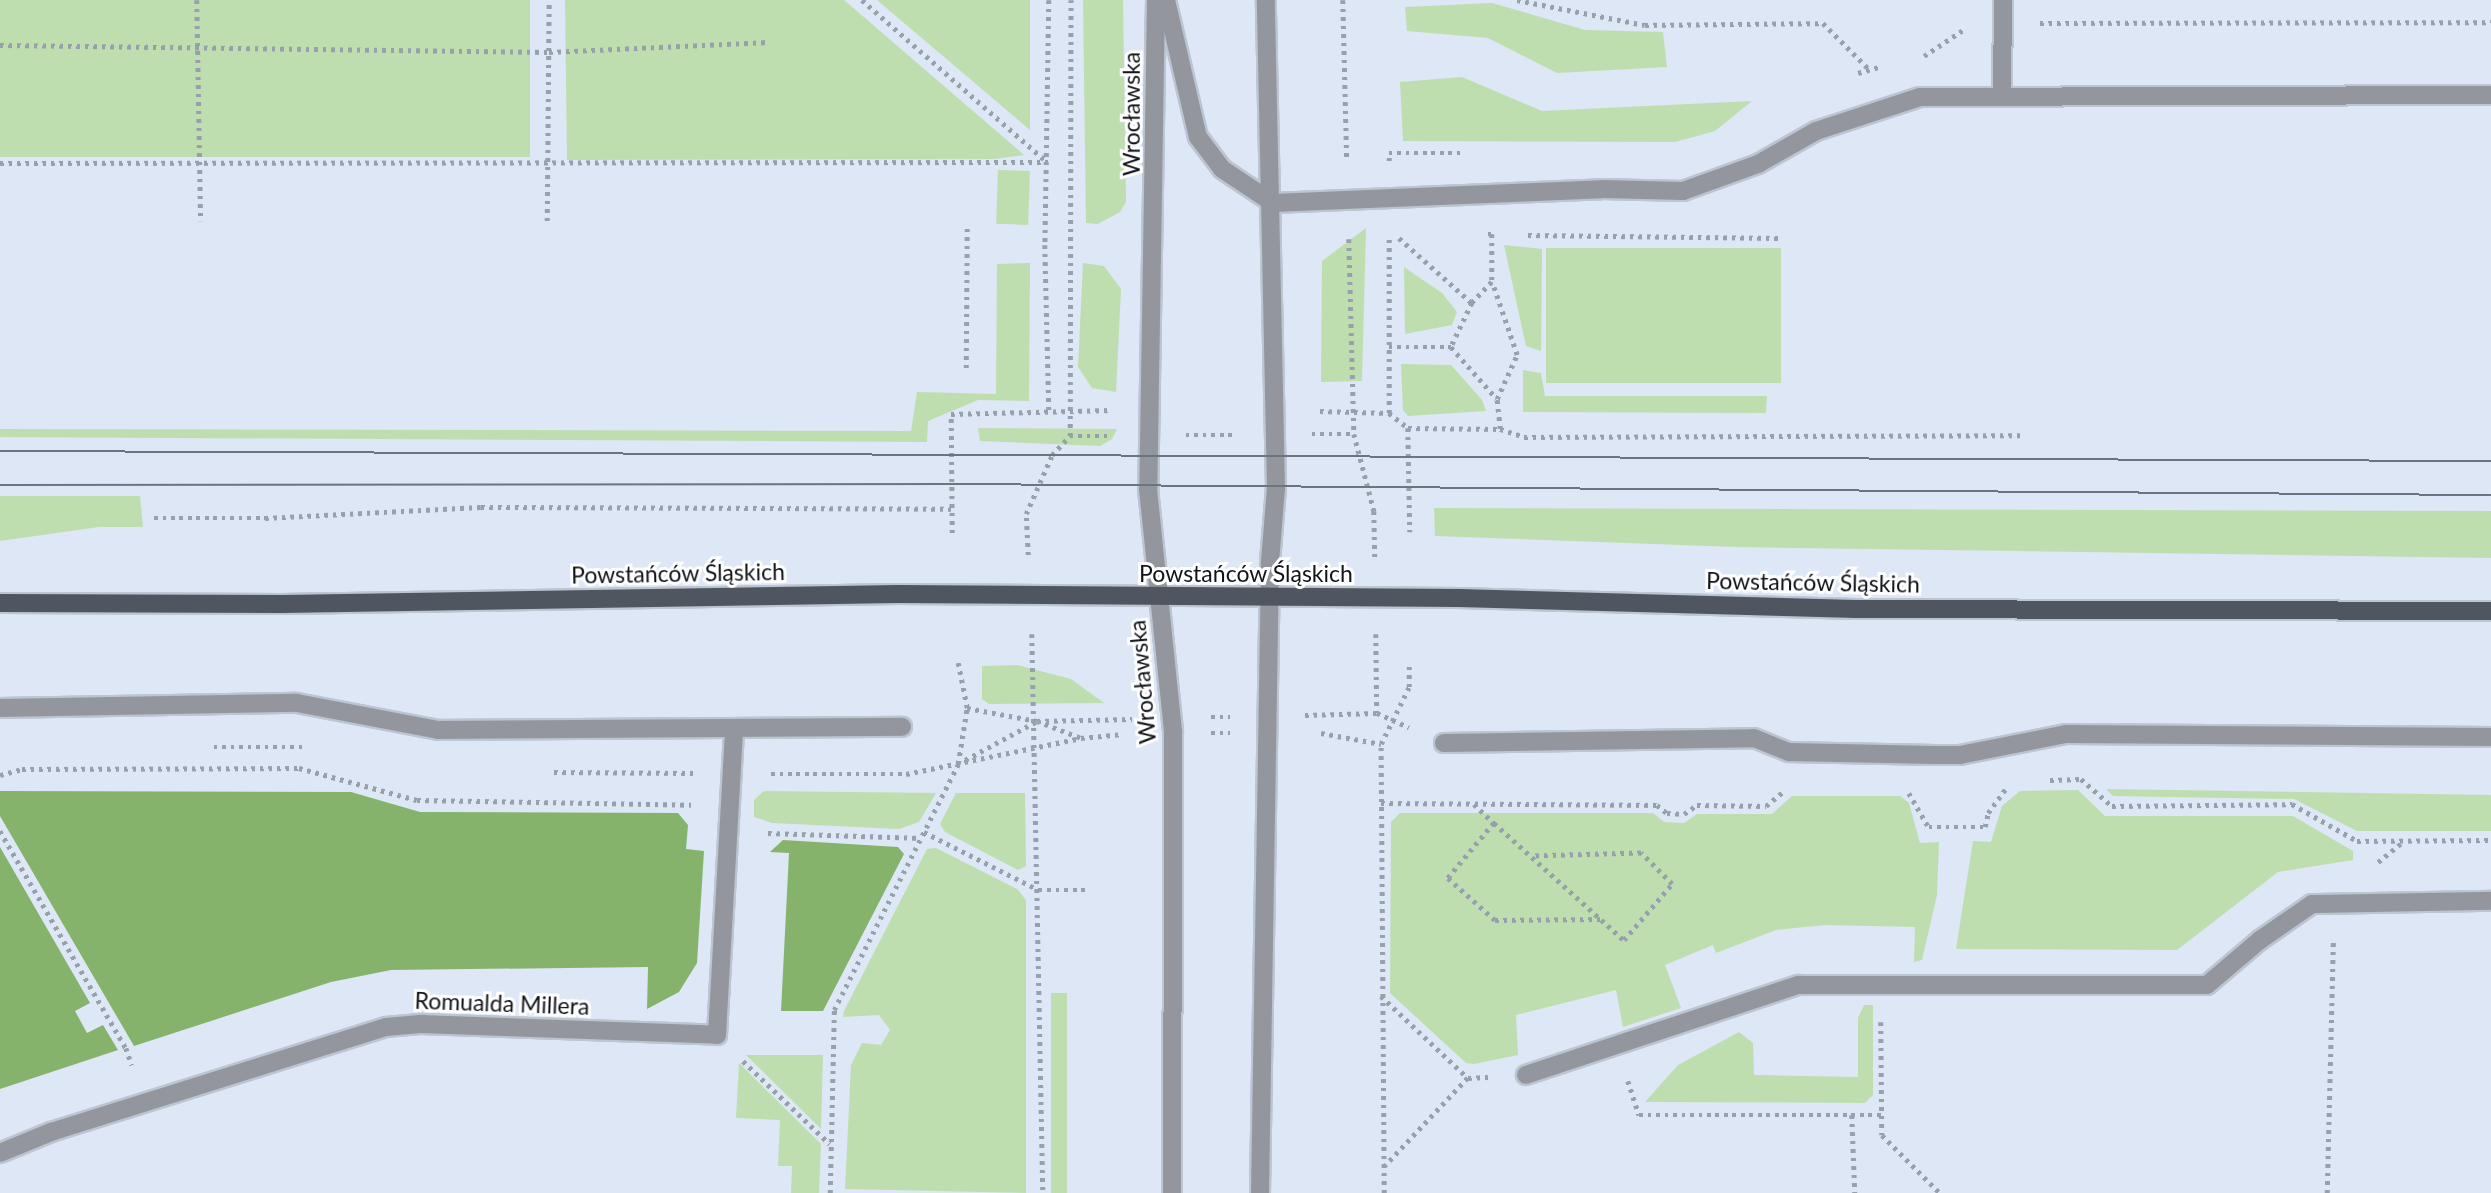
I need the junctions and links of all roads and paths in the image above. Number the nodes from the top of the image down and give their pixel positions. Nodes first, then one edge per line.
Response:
1 (197, 0) edge
2 (550, 0) edge
3 (862, 0) edge
4 (1049, 0) edge
5 (1071, 0) edge
6 (1156, 0) edge
7 (1166, 0) edge
8 (1266, 0) edge
9 (1343, 0) edge
10 (1517, 0) edge
11 (2003, 0) edge
12 (2491, 22) edge
13 (2003, 23) junction
14 (769, 42) dead end
15 (198, 45) junction
16 (0, 46) edge
17 (549, 52) junction
18 (1868, 68) dead end
19 (2002, 95) junction
20 (2491, 95) edge
21 (1346, 146) dead end
22 (1048, 162) junction
23 (0, 163) edge
24 (547, 164) junction
25 (200, 165) junction
26 (1273, 203) junction
27 (201, 221) dead end
28 (547, 221) dead end
29 (967, 226) dead end
30 (1389, 230) dead end
31 (1479, 234) dead end
32 (1492, 234) junction
33 (1506, 234) dead end
34 (1519, 234) dead end
35 (1349, 236) dead end
36 (1779, 238) dead end
37 (1492, 282) junction
38 (1472, 303) junction
39 (1451, 346) junction
40 (1389, 347) dead end
41 (966, 368) dead end
42 (1497, 399) junction
43 (1049, 410) junction
44 (1111, 410) dead end
45 (1072, 411) junction
46 (1389, 413) dead end
47 (1408, 428) junction
48 (1500, 429) junction
49 (1275, 434) junction
50 (1354, 434) junction
51 (2020, 435) dead end
52 (1070, 436) junction
53 (1149, 436) junction
54 (1357, 444) dead end
55 (951, 509) junction
56 (154, 518) dead end
57 (1026, 530) dead end
58 (1410, 532) dead end
59 (952, 533) dead end
60 (1270, 597) junction
61 (1160, 598) junction
62 (0, 603) edge
63 (2491, 611) edge
64 (958, 663) dead end
65 (1409, 666) dead end
66 (1034, 667) dead end
67 (1377, 672) dead end
68 (0, 708) edge
69 (967, 708) junction
70 (1377, 713) junction
71 (1268, 716) junction
72 (1172, 718) junction
73 (1393, 720) junction
74 (1037, 721) junction
75 (902, 727) dead end
76 (734, 728) junction
77 (1203, 733) dead end
78 (1230, 733) dead end
79 (1321, 733) dead end
80 (1123, 734) dead end
81 (2491, 737) edge
82 (1081, 738) junction
83 (1444, 743) joint
84 (1381, 744) junction
85 (1038, 745) junction
86 (958, 764) junction
87 (0, 775) edge
88 (2044, 780) dead end
89 (1790, 785) dead end
90 (2012, 785) dead end
91 (1903, 788) dead end
92 (1381, 803) junction
93 (1473, 803) junction
94 (1494, 824) junction
95 (0, 831) edge
96 (729, 831) junction
97 (922, 835) junction
98 (2491, 840) edge
99 (2405, 841) junction
100 (1531, 856) junction
101 (2367, 866) dead end
102 (1039, 890) junction
103 (1087, 890) dead end
104 (2491, 901) edge
105 (1601, 919) junction
106 (2333, 930) dead end
107 (1881, 986) junction
108 (1381, 995) junction
109 (717, 1035) junction
110 (1617, 1045) junction
111 (1526, 1075) dead end
112 (143, 1103) junction
113 (1852, 1115) junction
114 (1882, 1115) junction
115 (831, 1145) junction
116 (0, 1153) edge
117 (1384, 1167) junction
118 (830, 1193) edge
119 (1043, 1193) edge
120 (1172, 1193) edge
121 (1260, 1193) edge
122 (1384, 1193) edge
123 (1855, 1193) edge
124 (1940, 1193) edge
125 (2327, 1193) edge

1 - 15 path
2 - 17 path
3 - 22 path
4 - 22 path
5 - 45 path
6 - 53 street, Wrocławska
7 - 26 street
8 - 26 street
9 - 21 path
10 - 18 path
11 - 13 street
12 - 13 path
13 - 19 street
14 - 17 path
15 - 16 path
15 - 17 path
15 - 25 path
17 - 24 path
19 - 20 street
19 - 26 street
22 - 24 path
22 - 43 path
23 - 25 path
24 - 25 path
24 - 28 path
25 - 27 path
26 - 49 street
29 - 41 path
30 - 38 path
31 - 32 path
32 - 33 path
32 - 37 path
34 - 36 path
35 - 50 path
37 - 38 path
37 - 42 path
38 - 39 path
39 - 40 path
39 - 42 path
42 - 48 path
43 - 45 path
43 - 55 path
44 - 45 path
45 - 52 path
46 - 47 path
47 - 48 path
47 - 58 path
48 - 51 path
49 - 50 path
49 - 53 path
49 - 60 street
50 - 54 path
52 - 53 path
52 - 57 path
53 - 61 street, Wrocławska
55 - 56 path
55 - 59 path
60 - 61 main road, Powstańców Śląskich
60 - 63 main road, Powstańców Śląskich
60 - 71 street
61 - 62 main road, Powstańców Śląskich
61 - 72 street, Wrocławska
64 - 69 path
65 - 73 path
66 - 74 path
67 - 70 path
68 - 76 street
69 - 74 path
69 - 86 path
70 - 71 path
70 - 73 path
71 - 72 path
71 - 121 street
72 - 74 path
72 - 120 street, Wrocławska
73 - 83 path
73 - 84 path
74 - 82 path
74 - 85 path
74 - 86 path
75 - 76 street
76 - 96 street
77 - 78 path
79 - 84 path
80 - 82 path
81 - 83 street
82 - 85 path
84 - 92 path
85 - 86 path
85 - 102 path
86 - 97 path
87 - 96 path
88 - 99 path
89 - 93 path
90 - 91 path
92 - 93 path
92 - 108 path
93 - 94 path
94 - 100 path
94 - 105 path
95 - 112 path
96 - 97 path
96 - 109 street
97 - 102 path
97 - 115 path
98 - 99 path
99 - 101 path
100 - 105 path
100 - 105 path
102 - 103 path
102 - 119 path
104 - 107 street
106 - 125 path
107 - 110 street
107 - 114 path
108 - 117 path
108 - 117 path
109 - 112 street, Romualda Millera
109 - 115 path
110 - 111 street
110 - 113 path
112 - 116 street, Romualda Millera
113 - 114 path
113 - 123 path
114 - 124 path
115 - 118 path
117 - 122 path

